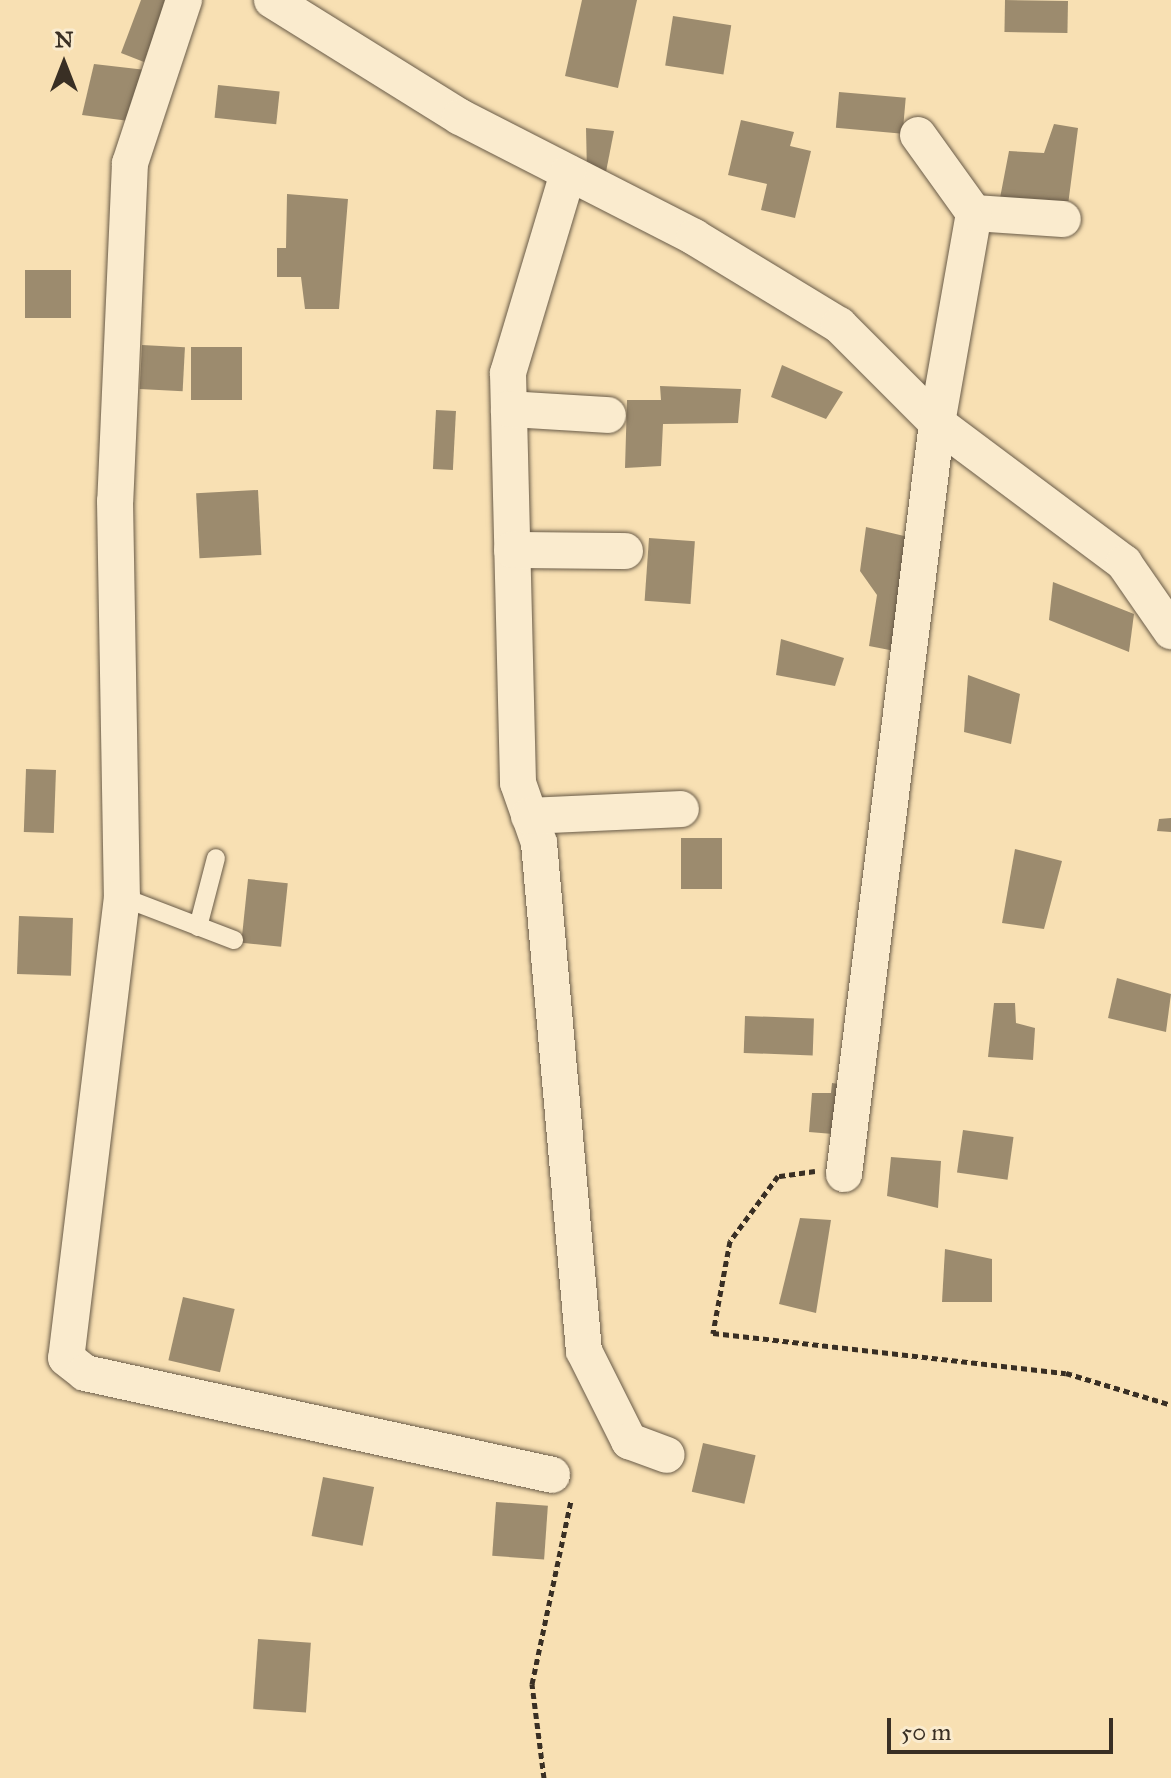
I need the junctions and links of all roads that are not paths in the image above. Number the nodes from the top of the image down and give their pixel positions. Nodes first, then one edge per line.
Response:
1 (184, 0) edge
2 (272, 0) edge
3 (918, 135) dead end
4 (568, 173) junction
5 (974, 213) junction
6 (1063, 219) dead end
7 (509, 409) junction
8 (608, 415) dead end
9 (937, 423) junction
10 (512, 550) junction
11 (625, 551) dead end
12 (1165, 615) edge
13 (681, 809) dead end
14 (529, 816) junction
15 (216, 858) dead end
16 (122, 897) junction
17 (198, 927) junction
18 (234, 940) dead end
19 (844, 1174) road end
20 (667, 1455) dead end
21 (562, 1484) road end

1 - 16 street
2 - 4 street
3 - 5 street
4 - 7 street
4 - 9 street
5 - 6 street
5 - 9 street
7 - 8 street
7 - 10 street
9 - 12 street
9 - 19 street
10 - 11 street
10 - 14 street
13 - 14 street
14 - 20 street
15 - 17 lane
16 - 17 lane
16 - 21 street
17 - 18 lane

